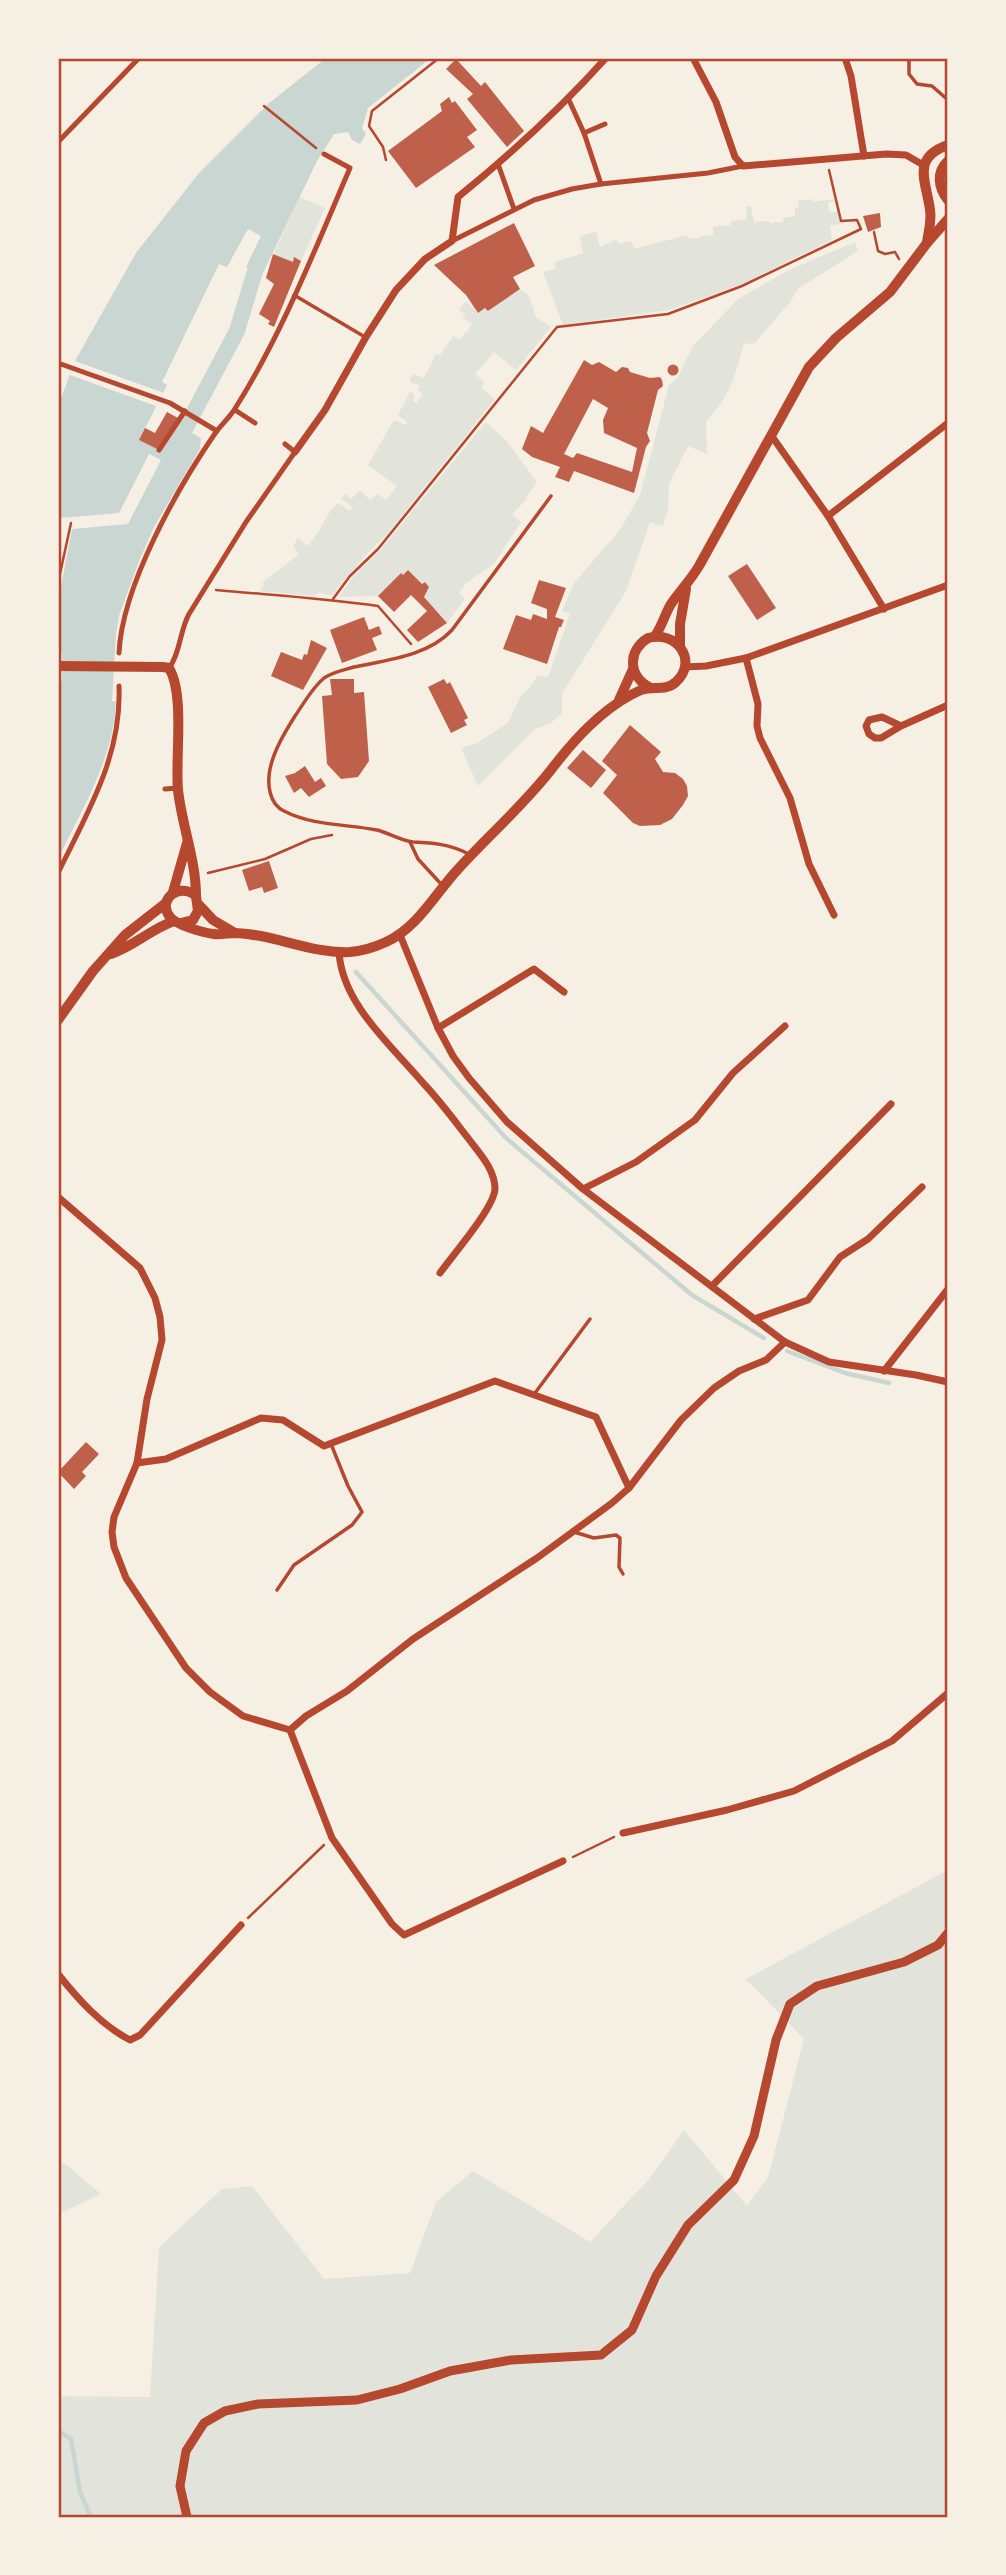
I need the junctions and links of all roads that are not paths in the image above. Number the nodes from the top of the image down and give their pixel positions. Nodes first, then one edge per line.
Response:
1 (139, 58) edge
2 (606, 58) edge
3 (692, 58) edge
4 (845, 58) edge
5 (909, 58) edge
6 (568, 98) junction
7 (948, 100) edge
8 (605, 124) dead end
9 (584, 133) junction
10 (58, 142) edge
11 (948, 145) edge
12 (324, 154) road end
13 (864, 156) junction
14 (948, 161) edge
15 (498, 164) junction
16 (743, 166) junction
17 (925, 166) junction
18 (940, 182) junction
19 (601, 184) junction
20 (948, 200) edge
21 (514, 209) junction
22 (948, 219) edge
23 (452, 241) junction
24 (927, 243) junction
25 (294, 295) junction
26 (366, 337) junction
27 (58, 363) edge
28 (235, 410) junction
29 (185, 411) junction
30 (948, 423) edge
31 (254, 424) dead end
32 (217, 431) junction
33 (771, 435) junction
34 (285, 444) dead end
35 (159, 450) dead end
36 (295, 452) junction
37 (551, 496) dead end
38 (828, 516) junction
39 (948, 585) edge
40 (687, 586) junction
41 (884, 609) junction
42 (655, 636) junction
43 (680, 647) junction
44 (119, 653) dead end
45 (746, 658) junction
46 (59, 666) edge
47 (685, 667) junction
48 (169, 668) junction
49 (633, 669) junction
50 (119, 686) dead end
51 (651, 688) junction
52 (619, 700) junction
53 (948, 705) edge
54 (901, 726) dead end
55 (178, 788) junction
56 (165, 789) dead end
57 (410, 842) junction
58 (187, 843) junction
59 (471, 855) junction
60 (58, 873) edge
61 (442, 886) junction
62 (173, 892) junction
63 (197, 901) junction
64 (166, 903) junction
65 (834, 915) dead end
66 (177, 922) junction
67 (235, 933) junction
68 (400, 935) junction
69 (339, 951) junction
70 (108, 955) junction
71 (564, 992) dead end
72 (58, 1020) edge
73 (785, 1026) dead end
74 (438, 1028) junction
75 (891, 1104) dead end
76 (922, 1187) dead end
77 (583, 1189) junction
78 (58, 1197) edge
79 (440, 1273) dead end
80 (712, 1286) junction
81 (948, 1289) edge
82 (590, 1319) dead end
83 (754, 1319) junction
84 (785, 1342) junction
85 (884, 1371) junction
86 (948, 1382) edge
87 (533, 1395) junction
88 (331, 1444) junction
89 (137, 1463) junction
90 (629, 1488) junction
91 (574, 1532) junction
92 (623, 1574) dead end
93 (277, 1590) dead end
94 (948, 1693) edge
95 (290, 1730) junction
96 (622, 1833) road end
97 (563, 1861) road end
98 (241, 1925) road end
99 (948, 1933) edge
100 (58, 1974) edge
101 (187, 2517) edge

1 - 10 street
2 - 6 street
3 - 16 street
4 - 13 street
5 - 7 lane
6 - 9 street
6 - 15 street
8 - 9 street
9 - 19 street
11 - 17 main road
12 - 25 street
13 - 16 street
13 - 17 street
14 - 18 main road
15 - 21 street
15 - 23 street
16 - 19 street
17 - 18 main road
17 - 24 main road
18 - 20 main road
19 - 21 street
21 - 23 street
22 - 24 main road
23 - 26 street
24 - 33 main road
25 - 26 lane
25 - 28 street
26 - 36 street
27 - 29 street
28 - 31 street
28 - 32 street
29 - 32 street
29 - 35 street
30 - 38 street
32 - 44 street
33 - 38 street
33 - 40 main road
34 - 36 street
36 - 48 street
37 - 57 lane
38 - 41 street
39 - 41 street
40 - 42 main road
40 - 43 main road
41 - 45 street
42 - 43 main road
42 - 49 main road
43 - 47 main road
45 - 47 street
45 - 65 street
46 - 48 main road
47 - 51 main road
48 - 55 main road
49 - 51 main road
49 - 52 main road
50 - 60 street
51 - 52 main road
52 - 59 main road
53 - 54 street
55 - 56 street
55 - 58 main road
57 - 59 lane
57 - 61 lane
58 - 62 main road
58 - 63 main road
59 - 61 main road
61 - 68 main road
62 - 63 main road
62 - 64 main road
63 - 66 main road
63 - 67 main road
64 - 66 main road
64 - 70 main road
66 - 67 main road
66 - 70 main road
67 - 69 main road
68 - 69 main road
68 - 74 street
69 - 79 street
70 - 72 main road
71 - 74 street
73 - 77 street
74 - 77 street
75 - 80 street
76 - 83 street
77 - 80 street
78 - 89 street
80 - 83 street
81 - 85 street
82 - 87 lane
83 - 84 street
84 - 85 street
84 - 90 street
85 - 86 street
87 - 88 street
87 - 90 street
88 - 89 street
88 - 93 lane
89 - 95 street
90 - 91 street
91 - 92 lane
91 - 95 street
94 - 96 street
95 - 97 street
98 - 100 street
99 - 101 street

